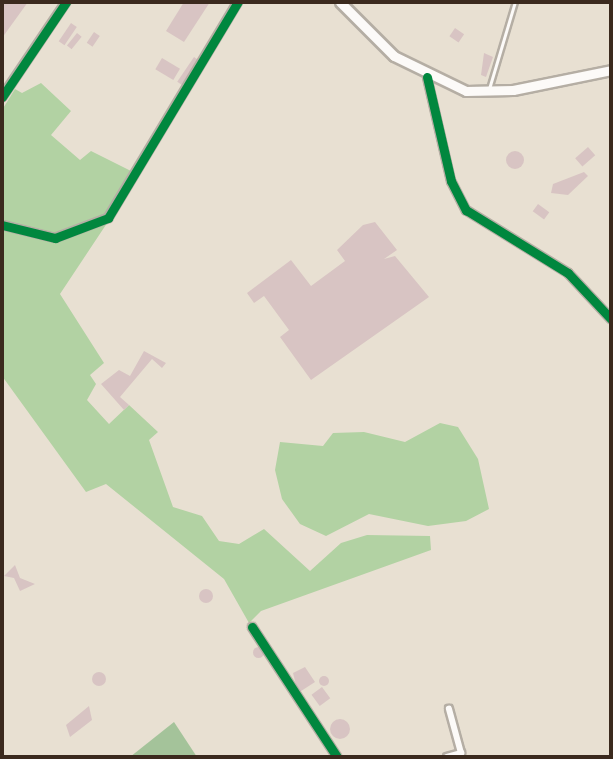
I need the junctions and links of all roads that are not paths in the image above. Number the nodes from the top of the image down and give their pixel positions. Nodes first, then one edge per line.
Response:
1 (66, 2) edge
2 (238, 2) edge
3 (340, 2) edge
4 (515, 2) edge
5 (611, 70) edge
6 (427, 77) junction
7 (488, 92) junction
8 (2, 97) edge
9 (2, 225) edge
10 (611, 319) edge
11 (252, 627) dead end
12 (449, 709) dead end
13 (337, 757) edge
14 (447, 757) edge

1 - 8 street
2 - 9 street
3 - 6 main road
4 - 7 lane
5 - 7 main road
6 - 7 main road
6 - 10 street
11 - 13 street
12 - 14 street

